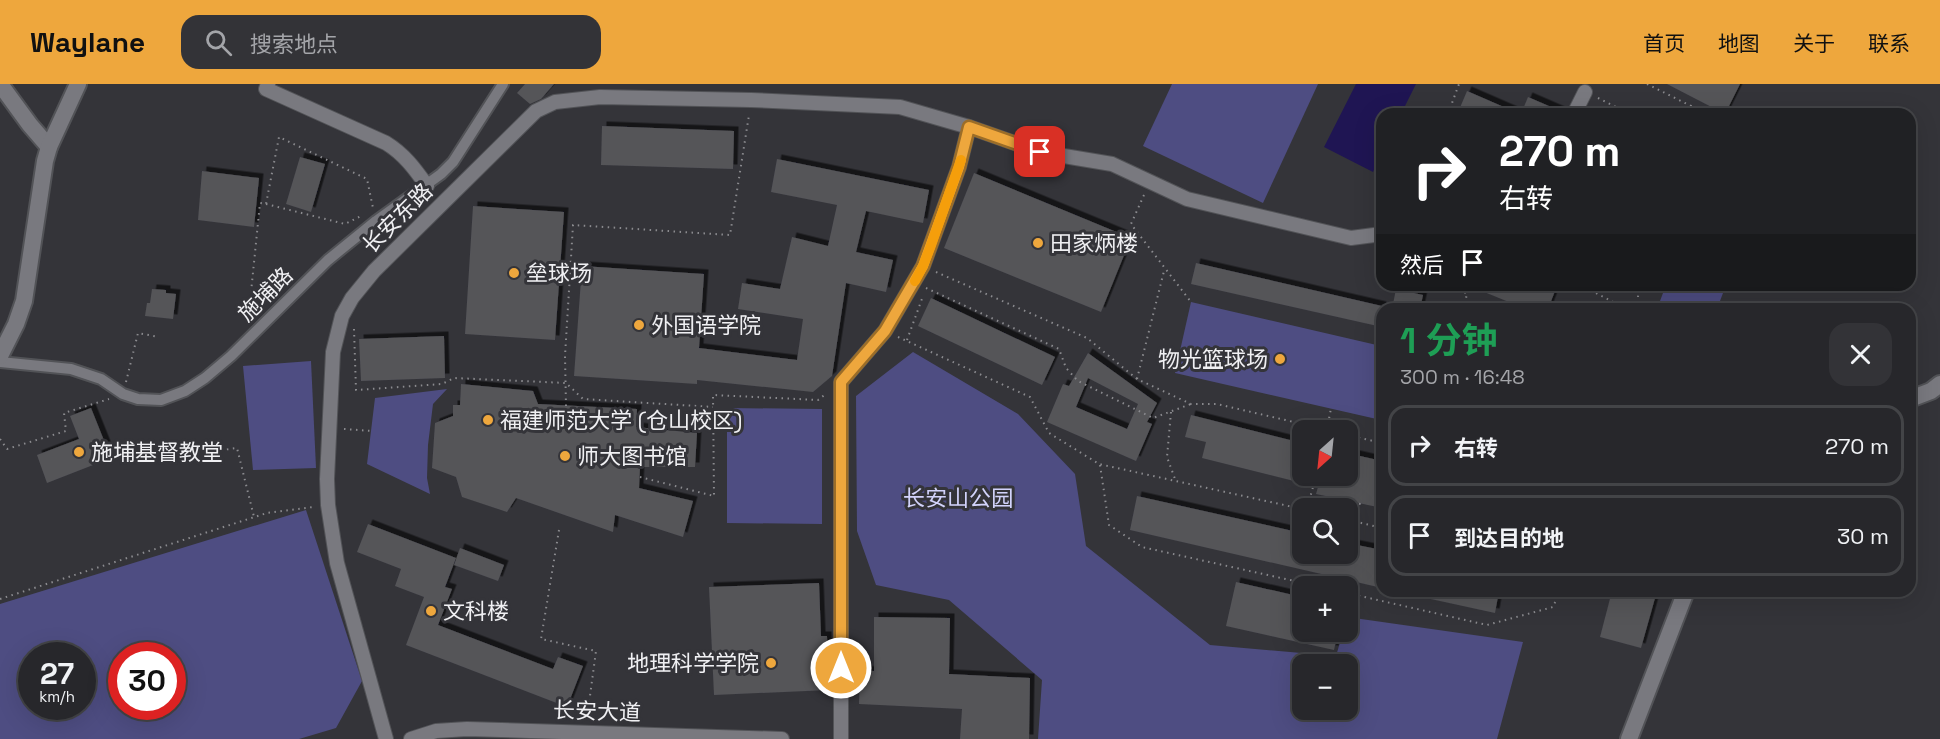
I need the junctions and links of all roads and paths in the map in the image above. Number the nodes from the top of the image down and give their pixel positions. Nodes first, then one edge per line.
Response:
1 (0, 84) edge
2 (78, 84) edge
3 (268, 84) edge
4 (503, 84) edge
5 (1459, 84) edge
6 (1647, 84) edge
7 (1585, 92) joint
8 (751, 100) junction
9 (1450, 108) edge
10 (1577, 108) edge
11 (1618, 108) edge
12 (1690, 108) edge
13 (969, 127) junction
14 (49, 147) junction
15 (1150, 182) junction
16 (427, 186) junction
17 (266, 204) junction
18 (373, 224) junction
19 (1376, 235) edge
20 (923, 266) junction
21 (1165, 270) junction
22 (1456, 291) edge
23 (1592, 291) edge
24 (1191, 302) dead end
25 (1465, 303) edge
26 (1615, 303) edge
27 (342, 315) junction
28 (885, 331) junction
29 (159, 337) dead end
30 (247, 340) junction
31 (907, 340) junction
32 (0, 356) edge
33 (0, 362) edge
34 (1137, 379) junction
35 (841, 382) junction
36 (566, 383) junction
37 (1940, 384) edge
38 (123, 394) junction
39 (1916, 397) edge
40 (1191, 404) junction
41 (566, 406) dead end
42 (713, 407) junction
43 (1331, 408) dead end
44 (1171, 412) junction
45 (1329, 420) edge
46 (1292, 422) edge
47 (329, 428) junction
48 (372, 431) dead end
49 (1358, 438) edge
50 (0, 439) edge
51 (1376, 442) edge
52 (215, 451) dead end
53 (1100, 464) junction
54 (640, 477) dead end
55 (1175, 480) junction
56 (328, 505) junction
57 (1292, 507) edge
58 (254, 517) junction
59 (1358, 523) edge
60 (1376, 527) edge
61 (559, 531) dead end
62 (1292, 580) edge
63 (1358, 596) edge
64 (1557, 597) edge
65 (1684, 597) edge
66 (0, 599) edge
67 (585, 731) junction
68 (386, 739) edge
69 (411, 739) edge
70 (782, 739) edge
71 (841, 739) edge
72 (1629, 739) edge

1 - 14 street
2 - 14 street
3 - 16 street
4 - 16 street, 施埔路
5 - 9 path
6 - 12 path
7 - 10 street
7 - 11 path
8 - 13 street, 长安东路
8 - 27 street, 长安东路
8 - 36 path
13 - 15 street, 长安东路
13 - 20 street
14 - 32 street
15 - 19 street, 长安东路
15 - 21 path
16 - 18 street, 施埔路
17 - 18 path
17 - 18 path
17 - 30 path
18 - 30 street, 施埔路
20 - 28 street
20 - 34 path
21 - 24 path
21 - 34 path
22 - 25 path
23 - 26 path
27 - 36 path
27 - 47 street, 长安东路
28 - 31 path
28 - 35 street
29 - 38 path
30 - 38 street, 施埔路
31 - 44 path
31 - 53 path
33 - 38 street, 施埔路
34 - 40 path
35 - 42 path
35 - 71 street
36 - 41 path
36 - 42 path
37 - 39 street
38 - 50 path
40 - 44 path
40 - 46 path
42 - 54 path
43 - 45 path
44 - 55 path
47 - 48 path
47 - 56 street, 长安东路
49 - 51 path
52 - 58 path
53 - 55 path
53 - 62 path
55 - 57 path
56 - 58 path
56 - 68 street, 长安东路
58 - 66 path
59 - 60 path
61 - 67 path
63 - 64 path
65 - 72 street
67 - 69 street, 长安大道
67 - 70 street, 长安大道

